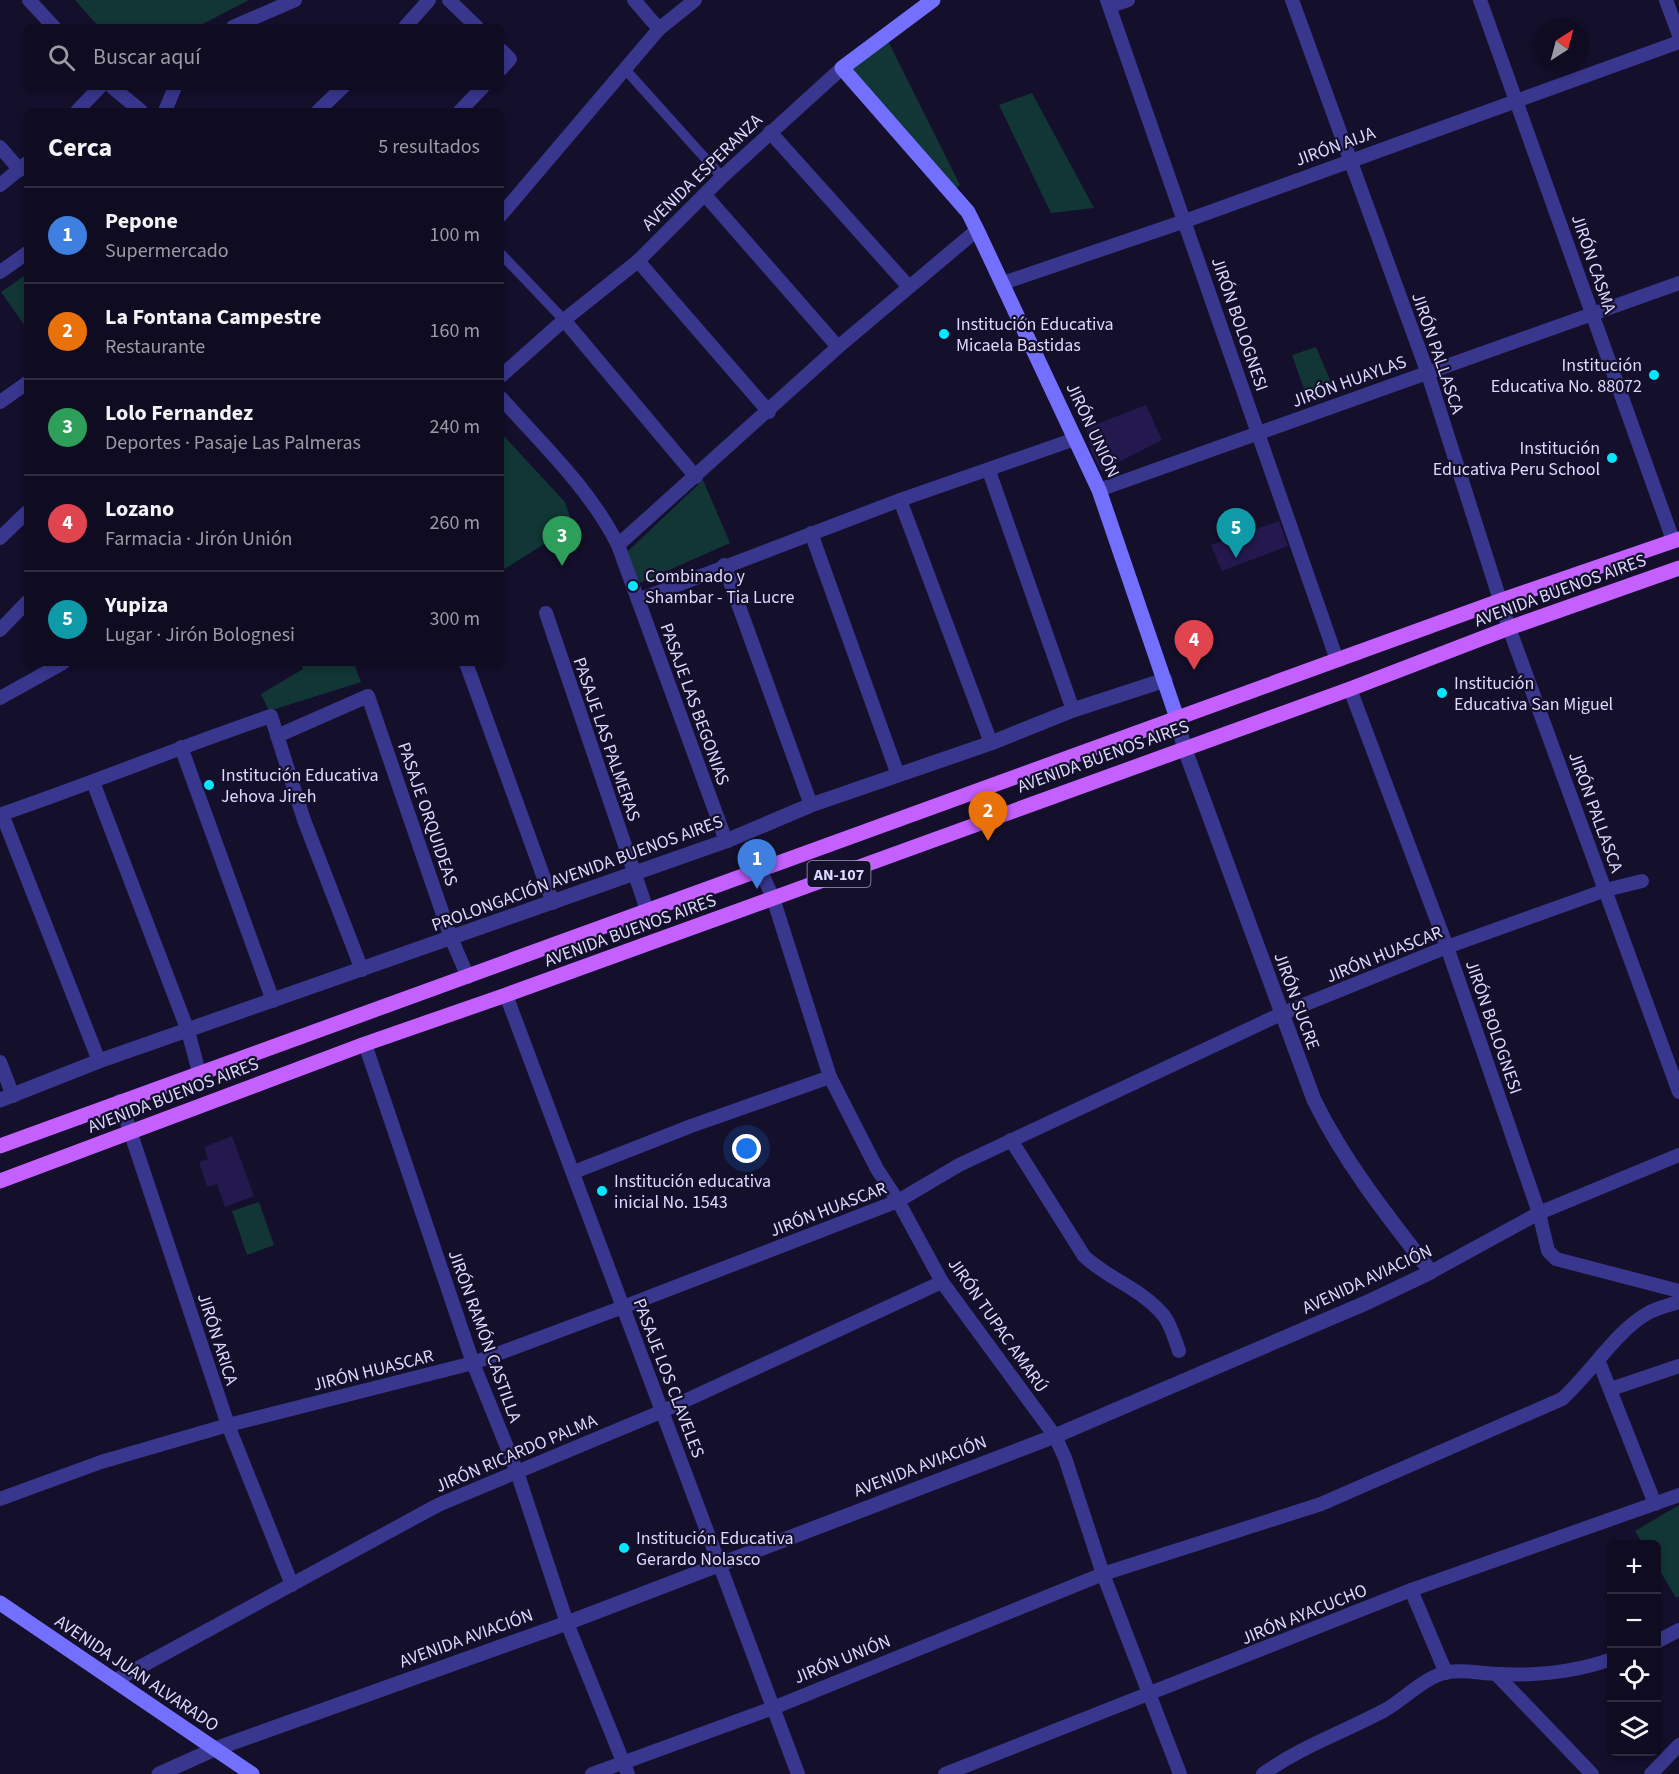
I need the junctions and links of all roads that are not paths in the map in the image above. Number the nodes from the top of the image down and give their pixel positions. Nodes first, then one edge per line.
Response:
1 (29, 0) edge
2 (295, 0) edge
3 (429, 0) edge
4 (449, 0) edge
5 (634, 0) edge
6 (695, 0) edge
7 (933, 0) edge
8 (1128, 0) edge
9 (1292, 0) edge
10 (1480, 0) edge
11 (1666, 0) edge
12 (1108, 3) edge
13 (51, 24) edge
14 (240, 24) edge
15 (408, 24) edge
16 (474, 24) edge
17 (659, 29) junction
18 (1679, 35) edge
19 (1679, 42) edge
20 (624, 68) junction
21 (842, 68) junction
22 (97, 90) edge
23 (122, 90) edge
24 (174, 90) edge
25 (340, 90) edge
26 (480, 90) edge
27 (1517, 100) junction
28 (80, 108) edge
29 (138, 108) edge
30 (166, 108) edge
31 (321, 108) edge
32 (463, 108) edge
33 (770, 132) junction
34 (0, 147) edge
35 (1349, 160) junction
36 (24, 167) edge
37 (722, 177) junction
38 (0, 185) edge
39 (705, 195) junction
40 (504, 211) edge
41 (1185, 221) junction
42 (977, 230) junction
43 (24, 255) edge
44 (504, 257) edge
45 (638, 261) junction
46 (0, 272) edge
47 (1003, 283) junction
48 (1679, 283) edge
49 (909, 287) junction
50 (1592, 313) junction
51 (564, 320) junction
52 (838, 347) junction
53 (1427, 371) junction
54 (504, 373) edge
55 (24, 385) edge
56 (0, 402) edge
57 (504, 402) edge
58 (769, 412) junction
59 (1259, 433) junction
60 (1075, 439) junction
61 (989, 471) junction
62 (696, 477) junction
63 (1099, 490) junction
64 (900, 500) junction
65 (24, 515) edge
66 (811, 533) junction
67 (0, 538) edge
68 (1676, 540) edge
69 (618, 545) junction
70 (724, 565) junction
71 (1679, 568) edge
72 (638, 600) junction
73 (1502, 600) junction
74 (24, 605) edge
75 (546, 613) dead end
76 (1509, 628) junction
77 (0, 630) edge
78 (1337, 660) junction
79 (58, 666) edge
80 (467, 666) edge
81 (1166, 680) junction
82 (1350, 689) junction
83 (0, 698) edge
84 (1073, 710) junction
85 (1177, 718) junction
86 (277, 736) junction
87 (991, 743) junction
88 (181, 747) junction
89 (1184, 747) junction
90 (898, 775) junction
91 (93, 782) junction
92 (811, 805) junction
93 (6, 838) edge
94 (726, 842) junction
95 (760, 869) junction
96 (633, 872) junction
97 (1642, 881) dead end
98 (1606, 890) junction
99 (773, 898) junction
100 (553, 903) junction
101 (646, 910) junction
102 (451, 938) junction
103 (1447, 947) junction
104 (362, 970) junction
105 (468, 977) junction
106 (506, 996) junction
107 (273, 1001) junction
108 (1281, 1014) junction
109 (188, 1032) junction
110 (366, 1044) junction
111 (99, 1061) junction
112 (0, 1062) edge
113 (199, 1072) junction
114 (830, 1077) junction
115 (1679, 1092) edge
116 (6, 1098) edge
117 (120, 1101) junction
118 (131, 1132) junction
119 (1011, 1140) junction
120 (0, 1146) edge
121 (1679, 1155) edge
122 (574, 1172) junction
123 (0, 1181) edge
124 (898, 1201) junction
125 (1539, 1213) junction
126 (1431, 1272) junction
127 (942, 1282) junction
128 (1679, 1291) edge
129 (1679, 1302) edge
130 (623, 1307) junction
131 (1179, 1351) dead end
132 (1599, 1362) junction
133 (473, 1363) junction
134 (1679, 1366) edge
135 (1611, 1389) junction
136 (663, 1411) junction
137 (228, 1425) junction
138 (1054, 1436) junction
139 (517, 1472) junction
140 (1679, 1495) edge
141 (0, 1498) edge
142 (1655, 1504) junction
143 (720, 1563) junction
144 (1103, 1574) junction
145 (292, 1585) junction
146 (1411, 1590) junction
147 (0, 1603) edge
148 (567, 1623) junction
149 (1679, 1630) edge
150 (1661, 1639) edge
151 (1607, 1660) edge
152 (1446, 1673) junction
153 (1496, 1674) junction
154 (116, 1680) junction
155 (1150, 1695) junction
156 (773, 1708) junction
157 (1679, 1745) edge
158 (215, 1749) junction
159 (625, 1768) edge
160 (159, 1774) edge
161 (252, 1774) edge
162 (592, 1774) edge
163 (798, 1774) edge
164 (945, 1774) edge
165 (1180, 1774) edge
166 (1263, 1774) edge
167 (1592, 1774) edge
168 (1651, 1774) edge

1 - 13 street
2 - 14 street
3 - 15 street
4 - 16 street
5 - 17 street
6 - 17 street
7 - 21 main road, AVENIDA ESPERANZA
8 - 12 street
9 - 35 street, JIRÓN PALLASCA
10 - 27 street, JIRÓN CASMA
11 - 18 street
12 - 41 street, JIRÓN BOLOGNESI
17 - 20 street
19 - 27 street, JIRÓN AIJA
20 - 37 street
20 - 40 street
21 - 33 street, AVENIDA ESPERANZA
21 - 42 main road, JIRÓN UNIÓN
22 - 28 street
23 - 29 street
24 - 30 street
25 - 31 street
26 - 32 street
27 - 35 street, JIRÓN AIJA
27 - 50 street, JIRÓN CASMA
33 - 37 street, AVENIDA ESPERANZA
33 - 49 street
34 - 36 street
35 - 41 street, JIRÓN AIJA
35 - 53 street, JIRÓN PALLASCA
36 - 38 street
37 - 39 street, AVENIDA ESPERANZA
39 - 45 street, AVENIDA ESPERANZA
39 - 52 street
41 - 47 street, JIRÓN AIJA
41 - 59 street, JIRÓN BOLOGNESI
42 - 47 main road, JIRÓN UNIÓN
42 - 49 street
43 - 46 street
44 - 51 street
45 - 51 street, AVENIDA ESPERANZA
45 - 58 street
47 - 60 main road, JIRÓN UNIÓN
48 - 50 street, JIRÓN HUAYLAS
49 - 52 street
50 - 53 street, JIRÓN HUAYLAS
50 - 68 street, JIRÓN CASMA
51 - 54 street, AVENIDA ESPERANZA
51 - 62 street
52 - 58 street
53 - 59 street, JIRÓN HUAYLAS
53 - 73 street, JIRÓN PALLASCA
55 - 56 street
57 - 69 street, PASAJE LAS BEGONIAS
58 - 62 street
59 - 63 street, JIRÓN HUAYLAS
59 - 78 street, JIRÓN BOLOGNESI
60 - 61 street
60 - 63 main road, JIRÓN UNIÓN
61 - 64 street
61 - 84 street
62 - 69 street
63 - 81 main road, JIRÓN UNIÓN
64 - 66 street
64 - 87 street
65 - 67 street
66 - 70 street
66 - 90 street
68 - 73 main road, AVENIDA BUENOS AIRES / AN-107
69 - 72 street, PASAJE LAS BEGONIAS
70 - 72 street
70 - 92 street
71 - 76 main road, AVENIDA BUENOS AIRES / AN-107
72 - 94 street, PASAJE LAS BEGONIAS
73 - 76 street, JIRÓN PALLASCA
73 - 78 main road, AVENIDA BUENOS AIRES / AN-107
74 - 77 street
75 - 96 street, PASAJE LAS PALMERAS
76 - 82 main road, AVENIDA BUENOS AIRES / AN-107
76 - 98 street, JIRÓN PALLASCA
78 - 85 main road, AVENIDA BUENOS AIRES / AN-107
79 - 83 street
80 - 100 street
81 - 84 street, PROLONGACIÓN AVENIDA BUENOS AIRES
81 - 85 main road, JIRÓN UNIÓN
82 - 89 main road, AVENIDA BUENOS AIRES / AN-107
82 - 103 street, JIRÓN BOLOGNESI
84 - 87 street, PROLONGACIÓN AVENIDA BUENOS AIRES
85 - 89 street, JIRÓN SUCRE
85 - 95 main road, AVENIDA BUENOS AIRES / AN-107
86 - 88 street
86 - 102 street, PASAJE ORQUIDEAS
86 - 104 street
87 - 90 street, PROLONGACIÓN AVENIDA BUENOS AIRES
88 - 91 street
88 - 107 street
89 - 99 main road, AVENIDA BUENOS AIRES / AN-107
89 - 108 street, JIRÓN SUCRE
90 - 92 street, PROLONGACIÓN AVENIDA BUENOS AIRES
91 - 93 street
91 - 109 street
92 - 94 street, PROLONGACIÓN AVENIDA BUENOS AIRES
93 - 111 street
94 - 96 street, PROLONGACIÓN AVENIDA BUENOS AIRES
95 - 99 street, JIRÓN TUPAC AMARÚ
95 - 101 main road, AVENIDA BUENOS AIRES / AN-107
96 - 100 street, PROLONGACIÓN AVENIDA BUENOS AIRES
96 - 101 street, PASAJE LAS PALMERAS
97 - 98 street, JIRÓN HUASCAR
98 - 103 street, JIRÓN HUASCAR
98 - 115 street, JIRÓN PALLASCA
99 - 106 main road, AVENIDA BUENOS AIRES / AN-107
99 - 114 street, JIRÓN TUPAC AMARÚ
100 - 102 street, PROLONGACIÓN AVENIDA BUENOS AIRES
101 - 105 main road, AVENIDA BUENOS AIRES / AN-107
102 - 104 street, PROLONGACIÓN AVENIDA BUENOS AIRES
102 - 105 street, PASAJE ORQUIDEAS
103 - 108 street, JIRÓN HUASCAR
103 - 125 street, JIRÓN BOLOGNESI
104 - 107 street, PROLONGACIÓN AVENIDA BUENOS AIRES
105 - 113 main road, AVENIDA BUENOS AIRES / AN-107
106 - 110 main road, AVENIDA BUENOS AIRES / AN-107
106 - 122 street, PASAJE LOS CLAVELES
107 - 109 street, PROLONGACIÓN AVENIDA BUENOS AIRES
108 - 119 street, JIRÓN HUASCAR
108 - 126 street, JIRÓN SUCRE
109 - 111 street, PROLONGACIÓN AVENIDA BUENOS AIRES
109 - 113 street
110 - 118 main road, AVENIDA BUENOS AIRES / AN-107
110 - 133 street, JIRÓN RAMÓN CASTILLA
111 - 116 street, PROLONGACIÓN AVENIDA BUENOS AIRES
112 - 116 street
113 - 117 main road, AVENIDA BUENOS AIRES / AN-107
114 - 122 street
114 - 124 street, JIRÓN TUPAC AMARÚ
117 - 118 street, JIRÓN ARICA
117 - 120 main road, AVENIDA BUENOS AIRES / AN-107
118 - 123 main road, AVENIDA BUENOS AIRES / AN-107
118 - 137 street, JIRÓN ARICA
119 - 124 street, JIRÓN HUASCAR
119 - 131 street
121 - 125 street, AVENIDA AVIACIÓN
122 - 130 street, PASAJE LOS CLAVELES
124 - 127 street, JIRÓN TUPAC AMARÚ
124 - 130 street, JIRÓN HUASCAR
125 - 126 street, AVENIDA AVIACIÓN
125 - 128 street, JIRÓN BOLOGNESI
126 - 138 street, AVENIDA AVIACIÓN
127 - 136 street, JIRÓN RICARDO PALMA
127 - 138 street, JIRÓN TUPAC AMARÚ
129 - 132 street, JIRÓN UNIÓN
130 - 133 street, JIRÓN HUASCAR
130 - 136 street, PASAJE LOS CLAVELES
132 - 135 street
132 - 144 street, JIRÓN UNIÓN
133 - 137 street, JIRÓN HUASCAR
133 - 139 street, JIRÓN RAMÓN CASTILLA
134 - 135 street
135 - 142 street
136 - 139 street, JIRÓN RICARDO PALMA
136 - 143 street, PASAJE LOS CLAVELES
137 - 141 street, JIRÓN HUASCAR
137 - 145 street, JIRÓN ARICA
138 - 143 street, AVENIDA AVIACIÓN
138 - 144 street, JIRÓN TUPAC AMARÚ
139 - 145 street, JIRÓN RICARDO PALMA
139 - 148 street, JIRÓN RAMÓN CASTILLA
140 - 142 street, JIRÓN AYACUCHO
142 - 146 street, JIRÓN AYACUCHO
143 - 148 street, AVENIDA AVIACIÓN
143 - 156 street, PASAJE LOS CLAVELES
144 - 155 street, JIRÓN TUPAC AMARÚ
144 - 156 street, JIRÓN UNIÓN
145 - 154 street, JIRÓN RICARDO PALMA
146 - 152 street
146 - 155 street, JIRÓN AYACUCHO
147 - 154 main road, AVENIDA JUAN ALVARADO
148 - 158 street, AVENIDA AVIACIÓN
148 - 159 street, JIRÓN RAMÓN CASTILLA
149 - 150 street
151 - 153 street
152 - 153 street
152 - 166 street
153 - 167 street
154 - 158 main road, AVENIDA JUAN ALVARADO
155 - 164 street, JIRÓN AYACUCHO
155 - 165 street, JIRÓN TUPAC AMARÚ
156 - 159 street, JIRÓN UNIÓN
156 - 163 street, PASAJE LOS CLAVELES
157 - 168 street
158 - 160 street, AVENIDA AVIACIÓN
158 - 161 main road, AVENIDA JUAN ALVARADO
159 - 162 street, JIRÓN UNIÓN

